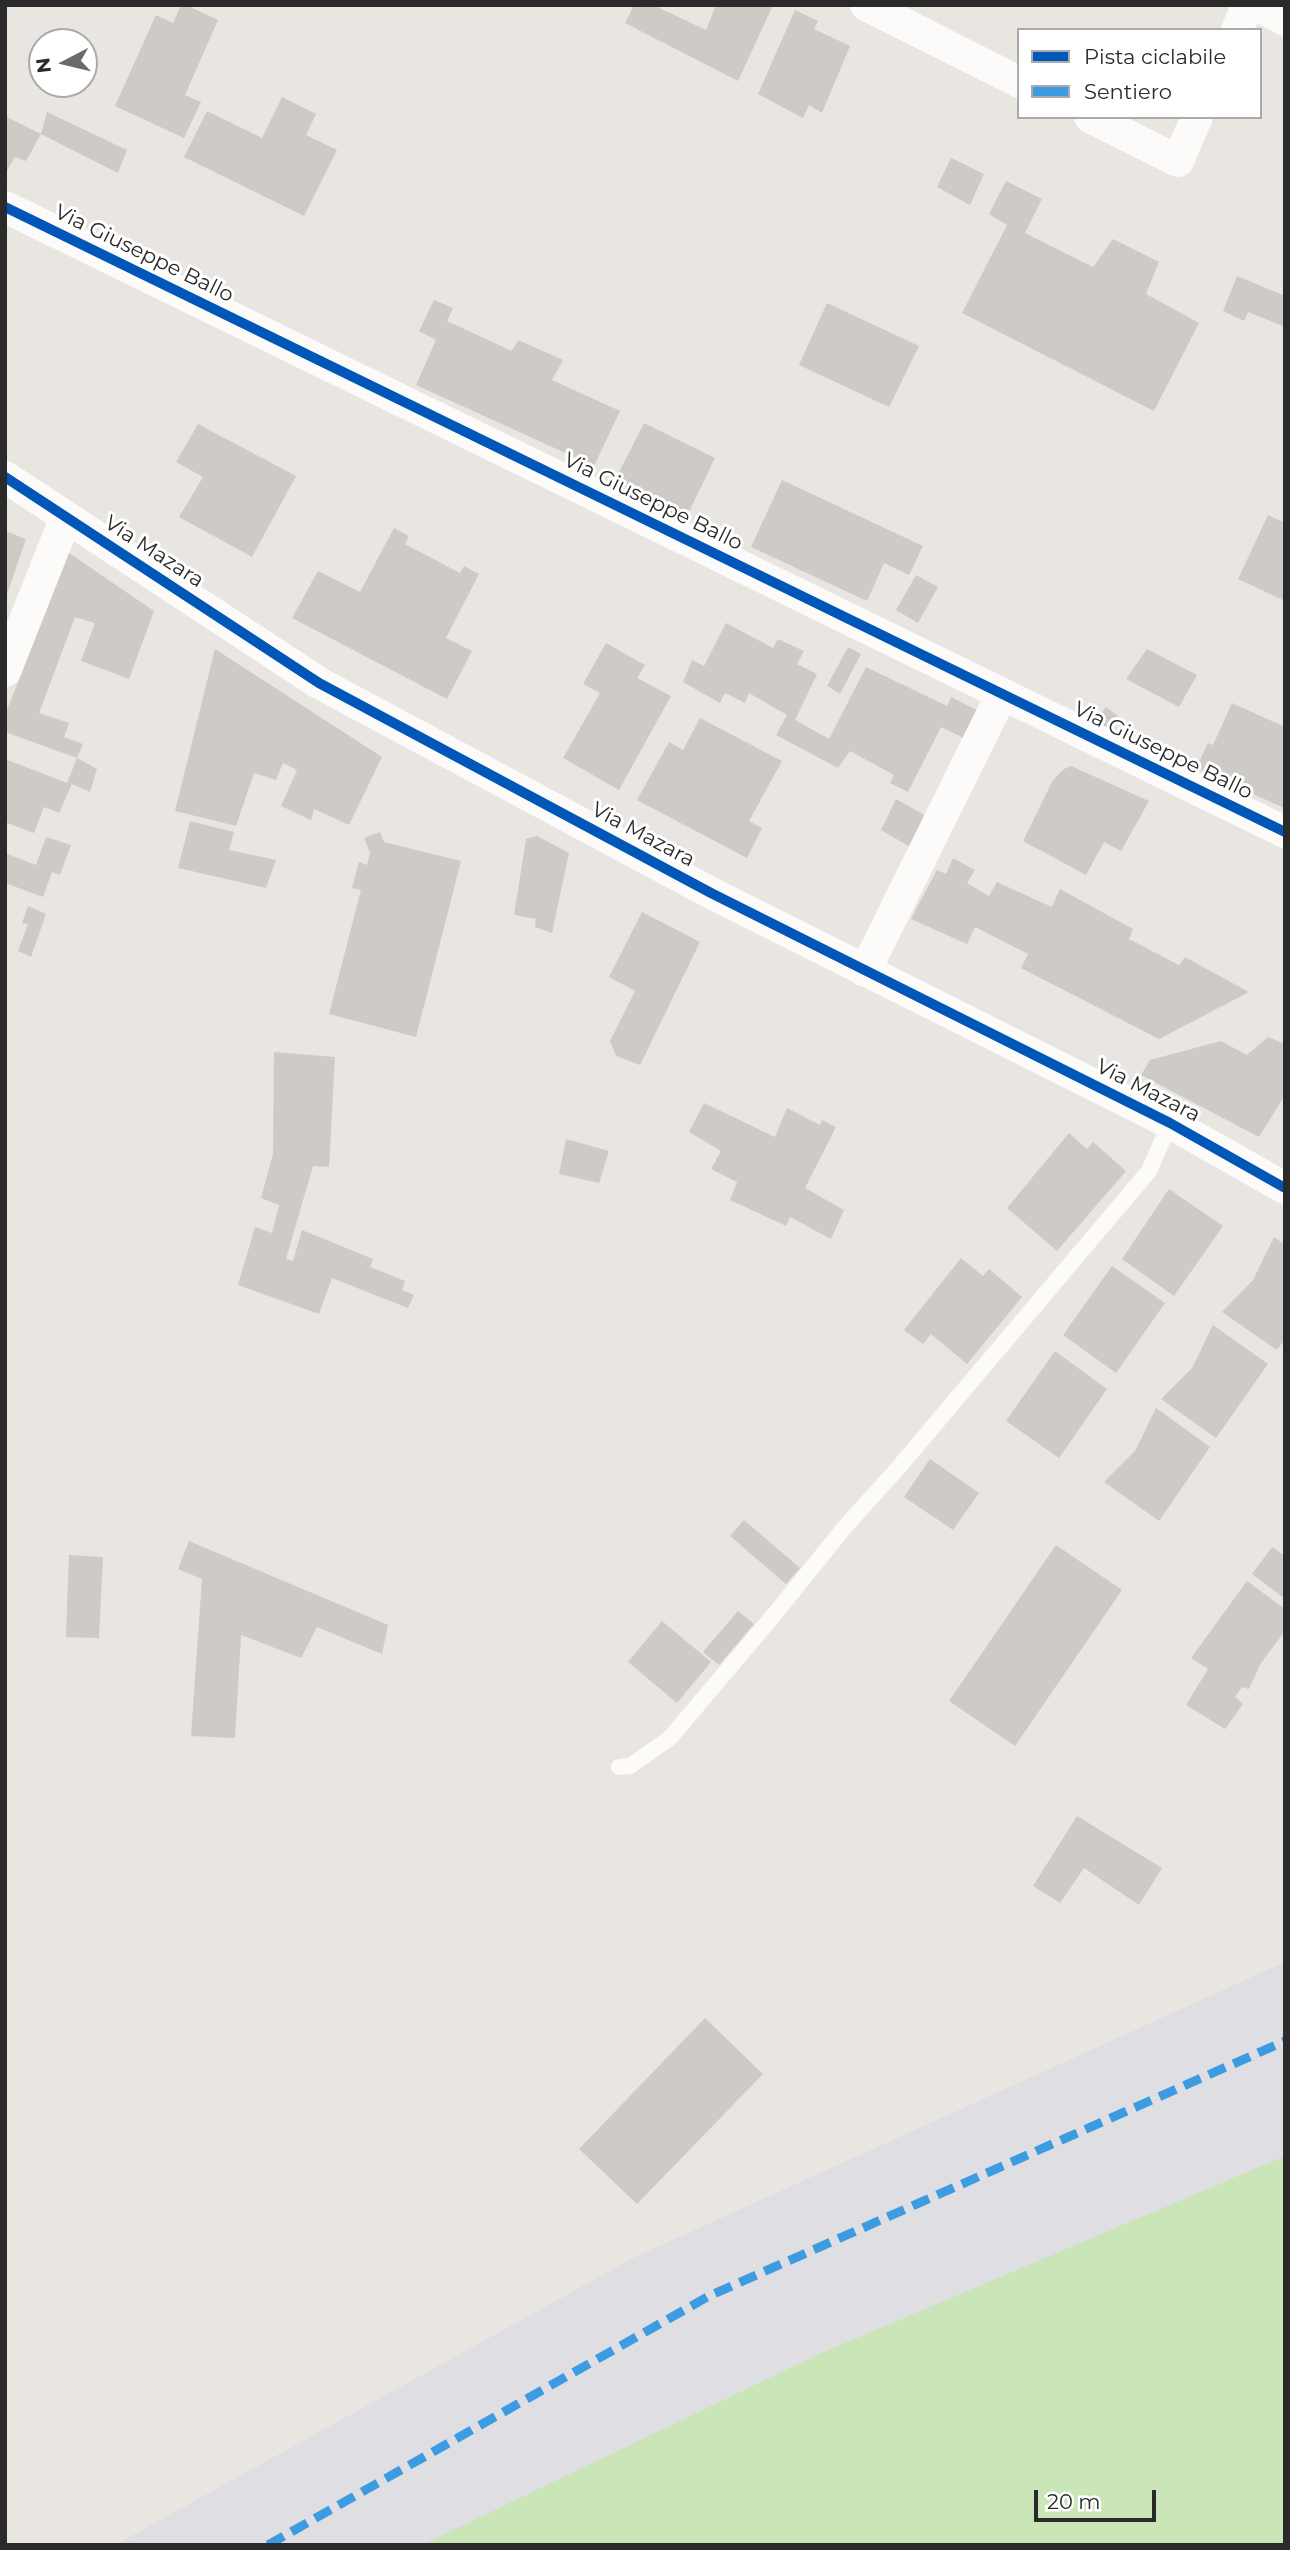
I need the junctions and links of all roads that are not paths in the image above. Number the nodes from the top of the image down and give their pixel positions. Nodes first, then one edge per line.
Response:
1 (866, 5) edge
2 (1248, 5) edge
3 (1257, 5) edge
4 (1285, 19) edge
5 (1238, 28) edge
6 (1017, 81) edge
7 (1094, 119) edge
8 (1196, 119) edge
9 (5, 207) edge
10 (5, 477) edge
11 (66, 517) junction
12 (5, 671) edge
13 (1002, 694) junction
14 (1285, 832) edge
15 (865, 971) junction
16 (1170, 1123) junction
17 (1285, 1188) edge
18 (619, 1767) dead end

1 - 6 street
2 - 5 street
3 - 4 street
7 - 8 street
9 - 13 street, Via Giuseppe Ballo
10 - 11 street, Via Mazara
11 - 12 street
11 - 15 street, Via Mazara
13 - 14 street, Via Giuseppe Ballo
13 - 15 street
15 - 16 street, Via Mazara
16 - 17 street, Via Mazara
16 - 18 lane

